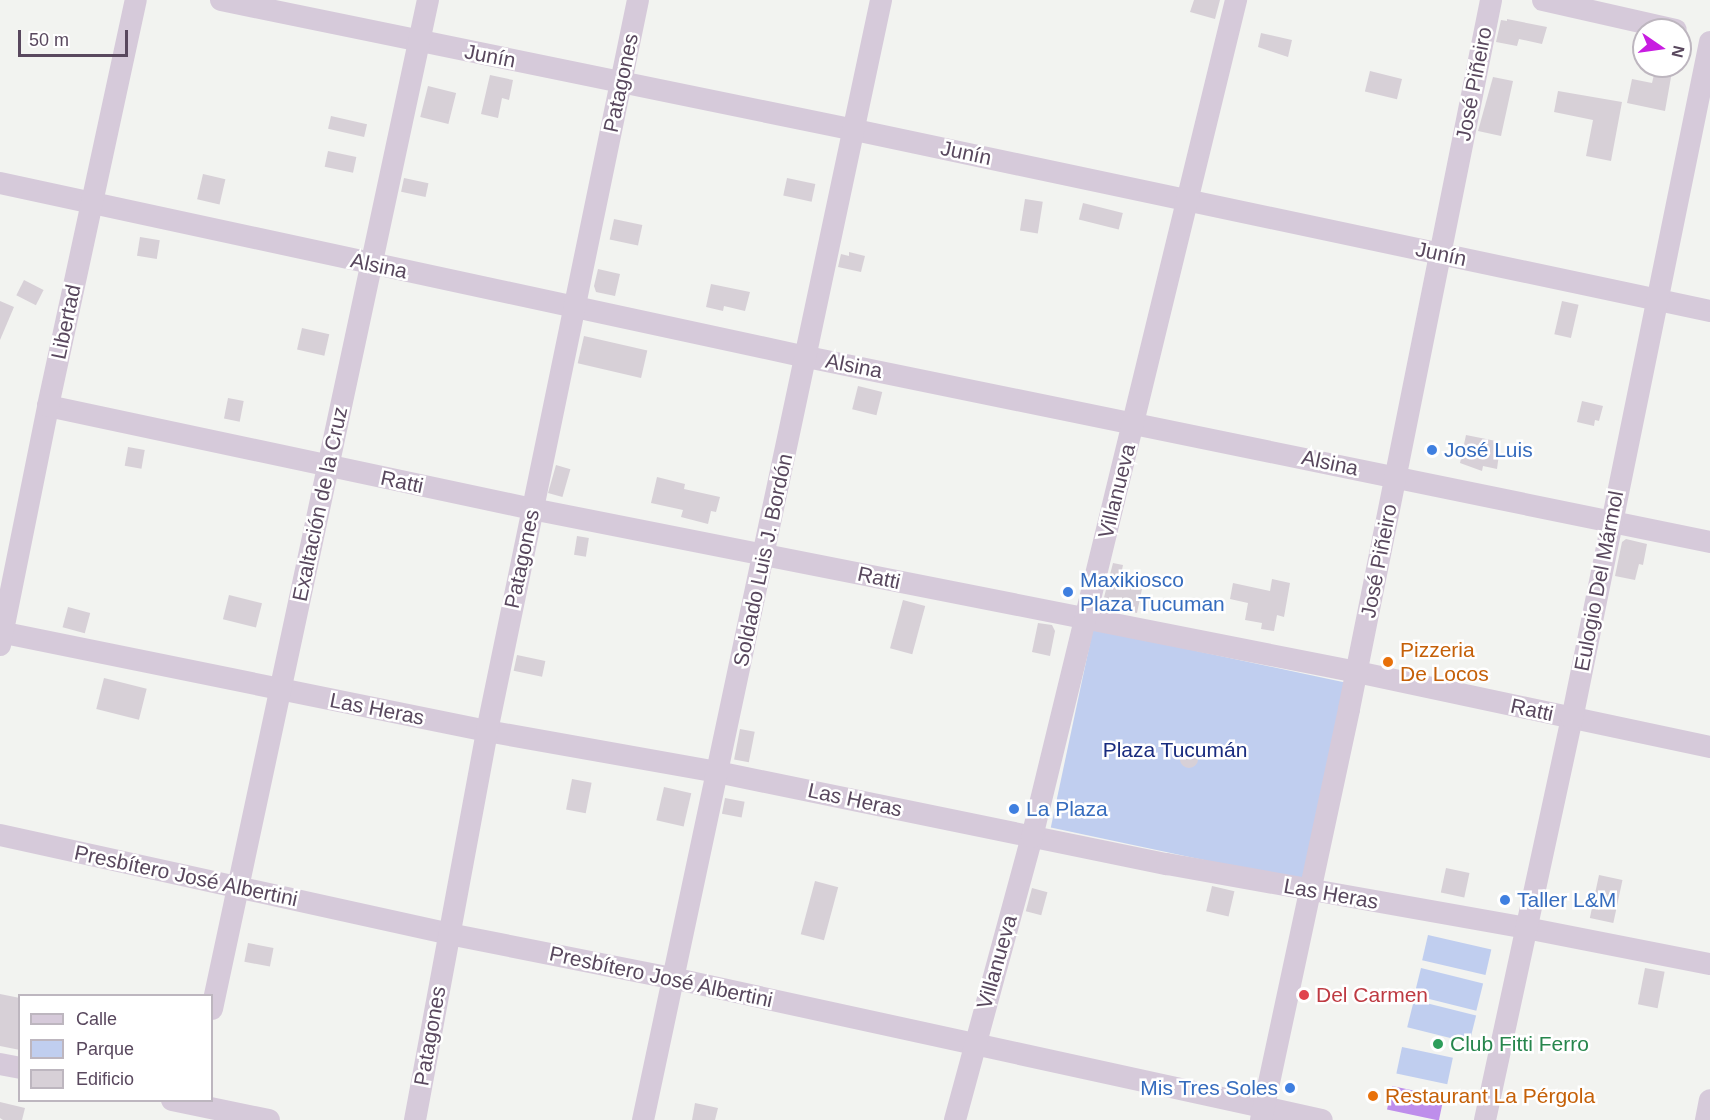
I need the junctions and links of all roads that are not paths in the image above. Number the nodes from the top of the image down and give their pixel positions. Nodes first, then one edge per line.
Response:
1 (136, 0) edge
2 (221, 0) edge
3 (428, 0) edge
4 (638, 0) edge
5 (881, 0) edge
6 (1236, 0) edge
7 (1491, 0) edge
8 (1543, 0) edge
9 (1632, 20) edge
10 (1692, 34) edge
11 (1710, 40) edge
12 (420, 42) junction
13 (620, 82) junction
14 (855, 130) junction
15 (0, 183) edge
16 (1187, 200) junction
17 (92, 202) junction
18 (1441, 254) junction
19 (373, 265) junction
20 (1657, 300) junction
21 (576, 307) junction
22 (1710, 311) edge
23 (807, 357) junction
24 (48, 406) junction
25 (1134, 423) junction
26 (328, 467) junction
27 (1395, 477) junction
28 (532, 509) junction
29 (1610, 522) junction
30 (1710, 543) edge
31 (764, 554) junction
32 (1085, 620) junction
33 (1, 637) edge
34 (1356, 672) junction
35 (279, 690) junction
36 (1572, 719) junction
37 (487, 731) junction
38 (1710, 747) edge
39 (717, 772) junction
40 (0, 835) edge
41 (1032, 837) junction
42 (236, 886) junction
43 (1311, 890) junction
44 (1527, 928) junction
45 (449, 934) junction
46 (1710, 964) edge
47 (672, 978) junction
48 (213, 1004) edge
49 (974, 1044) junction
50 (0, 1064) edge
51 (18, 1068) edge
52 (1710, 1100) edge
53 (186, 1106) edge
54 (1262, 1114) edge
55 (269, 1120) edge
56 (415, 1120) edge
57 (644, 1120) edge
58 (955, 1120) edge
59 (1322, 1120) edge
60 (1485, 1120) edge
61 (1706, 1120) edge

1 - 17 street, Libertad
2 - 12 street, Junín
3 - 12 street, Exaltación de la Cruz
4 - 13 street, Patagones
5 - 14 street, Soldado Luis J. Bordón
6 - 16 street, Villanueva
7 - 18 street, José Piñeiro
8 - 9 street
10 - 11 street
11 - 20 street, Eulogio Del Mármol
12 - 13 street, Junín
12 - 19 street, Exaltación de la Cruz
13 - 14 street, Junín
13 - 21 street, Patagones
14 - 16 street, Junín
14 - 23 street, Soldado Luis J. Bordón
15 - 17 street, Alsina
16 - 18 street, Junín
16 - 25 street, Villanueva
17 - 19 street, Alsina
17 - 24 street, Libertad
18 - 20 street, Junín
18 - 27 street, José Piñeiro
19 - 21 street, Alsina
19 - 26 street, Exaltación de la Cruz
20 - 22 street, Junín
20 - 29 street, Eulogio Del Mármol
21 - 23 street, Alsina
21 - 28 street, Patagones
23 - 25 street, Alsina
23 - 31 street, Soldado Luis J. Bordón
24 - 26 street, Ratti
24 - 33 street, Libertad
25 - 27 street, Alsina
25 - 32 street, Villanueva
26 - 28 street, Ratti
26 - 35 street, Exaltación de la Cruz
27 - 29 street, Alsina
27 - 34 street, José Piñeiro
28 - 31 street, Ratti
28 - 37 street, Patagones
29 - 30 street, Alsina
29 - 36 street, Eulogio Del Mármol
31 - 32 street, Ratti
31 - 39 street, Soldado Luis J. Bordón
32 - 34 street, Ratti
32 - 41 street, Villanueva
33 - 35 street, Las Heras
34 - 36 street, Ratti
34 - 43 street, José Piñeiro
35 - 37 street, Las Heras
35 - 42 street, Exaltación de la Cruz
36 - 38 street, Ratti
36 - 44 street, Eulogio Del Mármol
37 - 39 street, Las Heras
37 - 45 street, Patagones
39 - 41 street, Las Heras
39 - 47 street, Soldado Luis J. Bordón
40 - 42 street, Presbítero José Albertini
41 - 43 street, Las Heras
41 - 49 street, Villanueva
42 - 45 street, Presbítero José Albertini
42 - 48 street, Exaltación de la Cruz
43 - 44 street, Las Heras
43 - 54 street, José Piñeiro
44 - 46 street, Las Heras
44 - 60 street, Eulogio Del Mármol
45 - 47 street, Presbítero José Albertini
45 - 56 street, Patagones
47 - 49 street, Presbítero José Albertini
47 - 57 street, Soldado Luis J. Bordón
49 - 54 street, Presbítero José Albertini
49 - 58 street, Villanueva
50 - 51 street
52 - 61 street
53 - 55 street
54 - 59 street, Presbítero José Albertini

